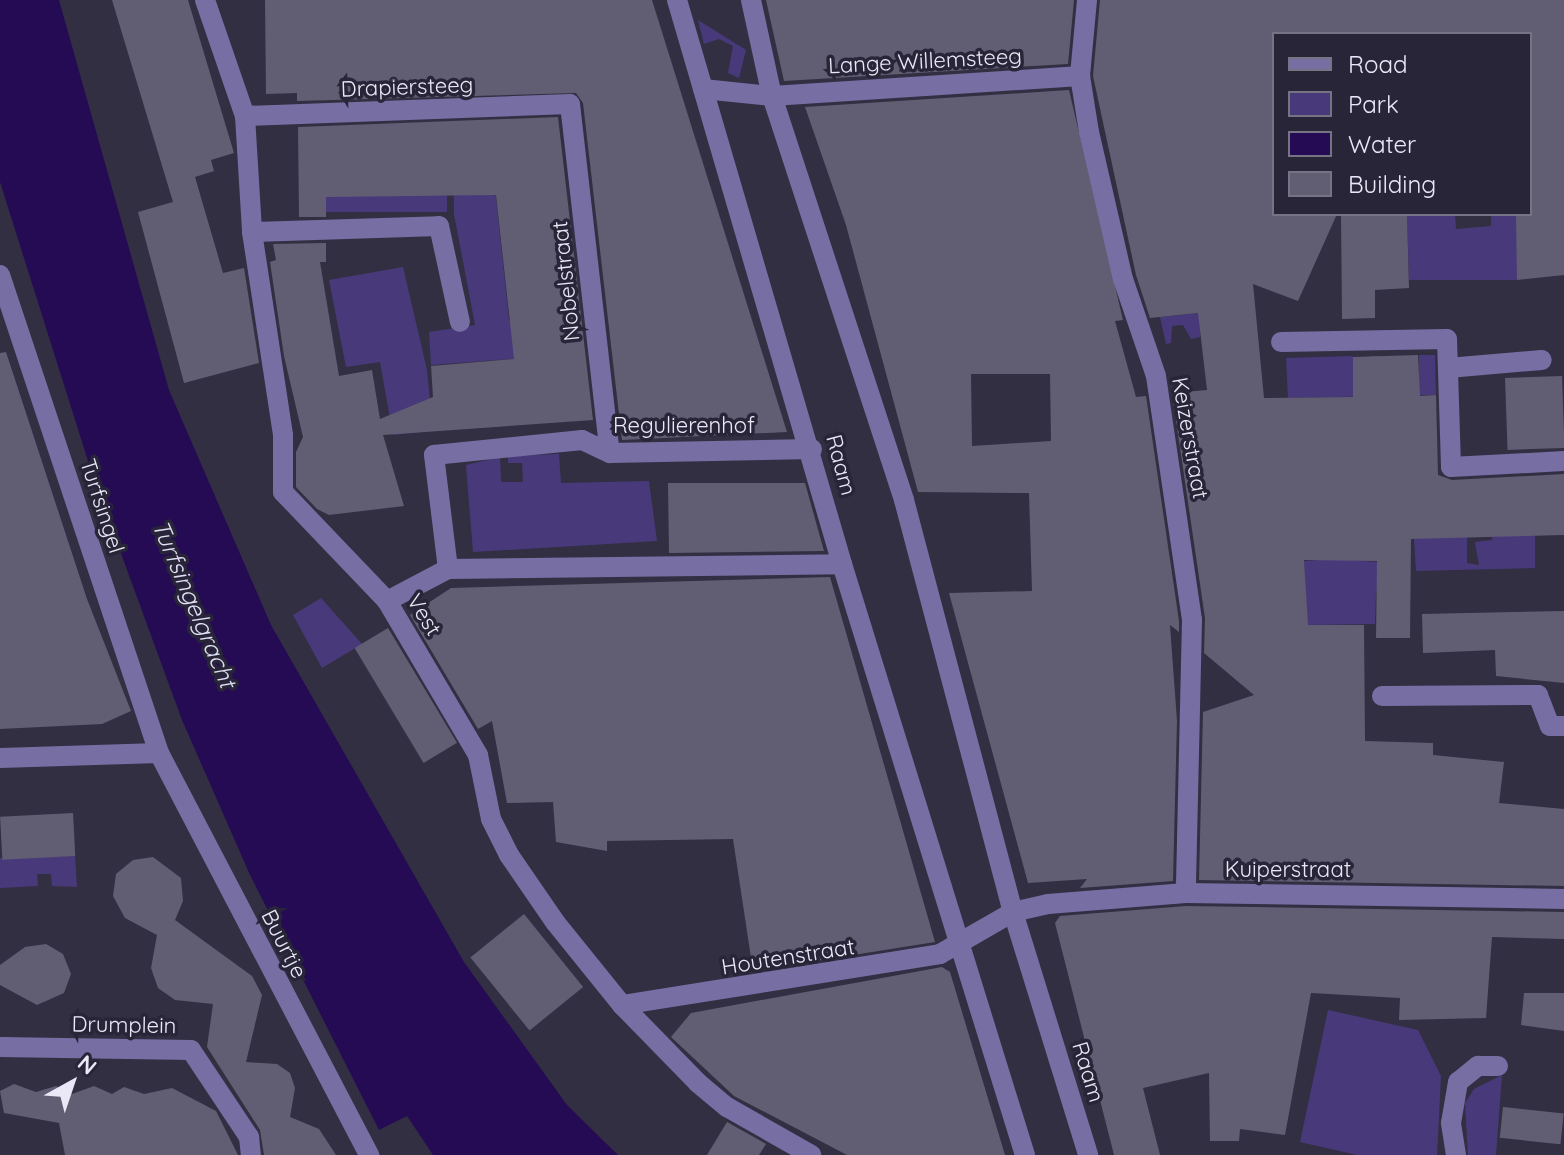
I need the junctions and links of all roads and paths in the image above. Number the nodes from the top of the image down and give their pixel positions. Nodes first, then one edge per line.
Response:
1 (205, 0) edge
2 (677, 0) edge
3 (751, 0) edge
4 (1087, 0) edge
5 (1080, 76) junction
6 (703, 89) junction
7 (772, 96) junction
8 (570, 104) joint
9 (245, 116) junction
10 (252, 232) junction
11 (0, 275) edge
12 (460, 322) dead end
13 (1281, 342) dead end
14 (1542, 360) dead end
15 (1448, 368) junction
16 (812, 449) junction
17 (610, 453) junction
18 (1564, 461) edge
19 (842, 564) junction
20 (448, 569) junction
21 (387, 601) junction
22 (1382, 696) dead end
23 (1564, 726) edge
24 (159, 753) junction
25 (0, 758) edge
26 (1186, 893) junction
27 (1564, 899) edge
28 (1013, 912) junction
29 (958, 943) junction
30 (622, 1005) junction
31 (0, 1047) edge
32 (1498, 1066) dead end
33 (250, 1146) edge
34 (369, 1155) edge
35 (811, 1155) edge
36 (1025, 1155) edge
37 (1088, 1155) edge
38 (1456, 1155) edge

1 - 9 street, Vest
2 - 6 street, Raam
3 - 7 street, Raam
4 - 5 street, Keizerstraat
5 - 7 street, Lange Willemsteeg
5 - 26 street, Keizerstraat
6 - 7 street
6 - 16 street, Raam
7 - 28 street, Raam
8 - 9 street, Drapiersteeg
8 - 17 street, Nobelstraat
9 - 10 street, Vest
10 - 12 street
10 - 21 street, Vest
11 - 24 street, Turfsingel
13 - 15 street
14 - 15 street
15 - 18 street
16 - 17 street, Regulierenhof
16 - 19 street, Raam
17 - 20 street, Regulierenhof
19 - 20 street
19 - 29 street, Raam
20 - 21 street
21 - 30 street, Vest
22 - 23 street
24 - 25 street
24 - 34 street, Buurtje
26 - 27 street, Kuiperstraat
26 - 28 street, Kuiperstraat
28 - 29 street
28 - 37 street, Raam
29 - 30 street, Houtenstraat
29 - 36 street, Raam
30 - 35 street, Vest
31 - 33 street, Drumplein
32 - 38 street

